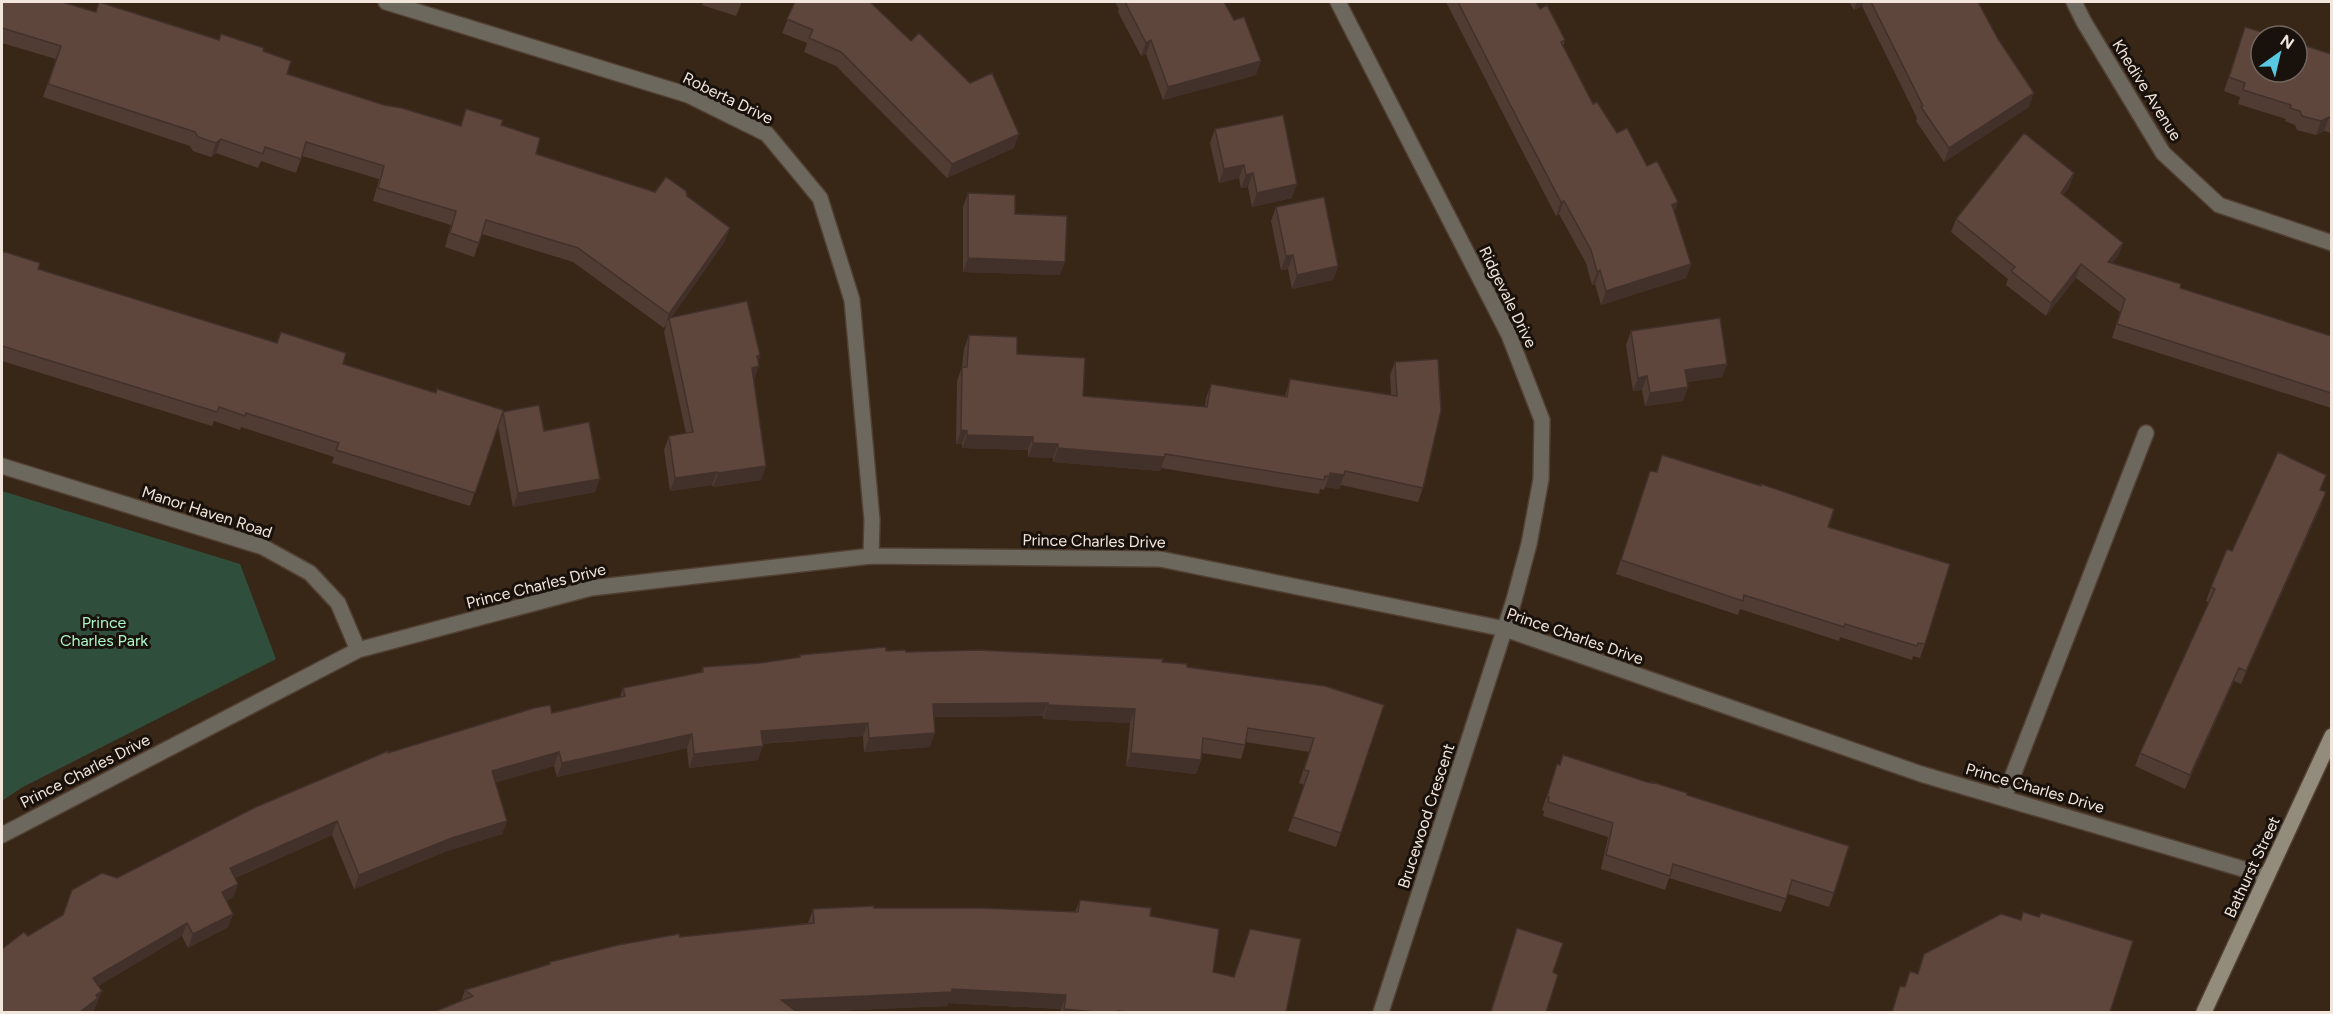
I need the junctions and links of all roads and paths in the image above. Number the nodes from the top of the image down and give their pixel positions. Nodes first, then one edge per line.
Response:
1 (386, 2) edge
2 (1338, 2) edge
3 (2074, 2) edge
4 (2331, 243) edge
5 (2146, 432) dead end
6 (2, 466) edge
7 (871, 556) junction
8 (1505, 629) junction
9 (358, 651) junction
10 (2329, 746) edge
11 (2004, 798) junction
12 (2, 835) edge
13 (2267, 876) junction
14 (1381, 1012) edge
15 (2204, 1012) edge

1 - 7 street, Roberta Drive
2 - 8 street, Ridgevale Drive
3 - 4 street, Khedive Avenue
5 - 11 street
6 - 9 street, Manor Haven Road
7 - 8 street, Prince Charles Drive
7 - 9 street, Prince Charles Drive
8 - 11 street, Prince Charles Drive
8 - 14 street, Brucewood Crescent
9 - 12 street, Prince Charles Drive
10 - 13 main road, Bathurst Street
11 - 13 street, Prince Charles Drive
13 - 15 main road, Bathurst Street

